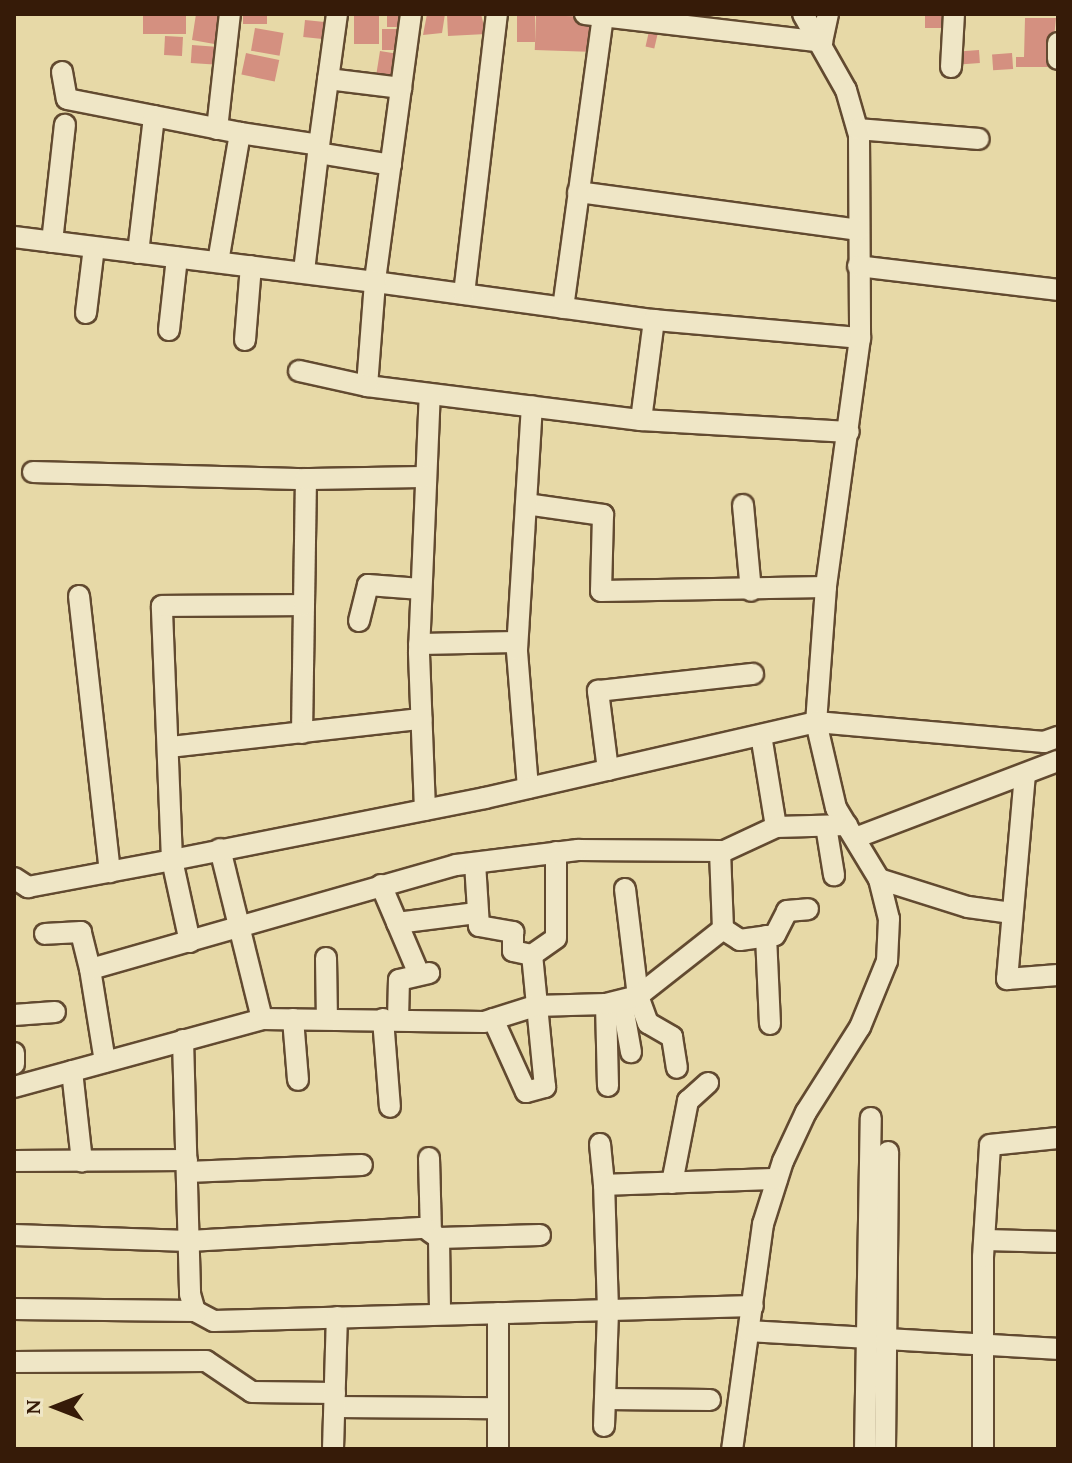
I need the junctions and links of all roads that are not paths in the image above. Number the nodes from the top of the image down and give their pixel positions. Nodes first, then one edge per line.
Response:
1 (230, 14) edge
2 (337, 14) edge
3 (411, 14) edge
4 (497, 14) edge
5 (803, 14) edge
6 (828, 14) edge
7 (954, 14) edge
8 (607, 16) edge
9 (822, 42) junction
10 (1058, 43) edge
11 (1058, 59) edge
12 (951, 67) dead end
13 (62, 72) dead end
14 (328, 79) junction
15 (401, 88) junction
16 (154, 116) junction
17 (65, 125) dead end
18 (217, 129) junction
19 (858, 129) junction
20 (240, 133) junction
21 (979, 139) dead end
22 (318, 149) junction
23 (391, 165) junction
24 (578, 192) junction
25 (858, 230) junction
26 (14, 237) edge
27 (52, 242) junction
28 (94, 247) junction
29 (138, 253) junction
30 (177, 257) junction
31 (218, 262) junction
32 (251, 266) junction
33 (858, 266) junction
34 (304, 271) junction
35 (375, 282) junction
36 (1058, 290) edge
37 (464, 294) junction
38 (563, 308) junction
39 (86, 313) dead end
40 (654, 320) junction
41 (169, 330) dead end
42 (860, 338) junction
43 (245, 340) dead end
44 (299, 371) dead end
45 (367, 386) junction
46 (430, 394) junction
47 (532, 406) junction
48 (641, 420) junction
49 (849, 432) junction
50 (33, 472) dead end
51 (426, 477) junction
52 (306, 479) junction
53 (526, 504) junction
54 (743, 505) dead end
55 (826, 587) junction
56 (421, 589) junction
57 (751, 591) junction
58 (79, 596) dead end
59 (304, 605) junction
60 (359, 621) dead end
61 (517, 642) junction
62 (419, 644) junction
63 (753, 674) dead end
64 (421, 719) junction
65 (816, 722) junction
66 (302, 733) junction
67 (761, 735) junction
68 (1058, 737) edge
69 (170, 747) junction
70 (1058, 761) edge
71 (608, 770) junction
72 (1025, 774) junction
73 (528, 788) junction
74 (425, 810) junction
75 (826, 826) junction
76 (776, 827) junction
77 (851, 831) junction
78 (220, 849) junction
79 (556, 852) junction
80 (720, 853) junction
81 (172, 860) junction
82 (475, 863) junction
83 (110, 872) junction
84 (834, 875) dead end
85 (879, 879) junction
86 (381, 885) junction
87 (19, 887) edge
88 (625, 889) dead end
89 (808, 909) dead end
90 (476, 913) junction
91 (1012, 913) junction
92 (397, 923) junction
93 (238, 929) junction
94 (723, 929) junction
95 (45, 934) dead end
96 (766, 936) junction
97 (190, 942) junction
98 (532, 955) junction
99 (326, 958) dead end
100 (90, 969) junction
101 (1058, 975) edge
102 (622, 1000) junction
103 (535, 1006) junction
104 (55, 1012) dead end
105 (14, 1015) edge
106 (262, 1019) junction
107 (293, 1019) junction
108 (327, 1019) junction
109 (493, 1019) junction
110 (390, 1020) junction
111 (770, 1024) dead end
112 (183, 1040) junction
113 (631, 1052) dead end
114 (14, 1056) edge
115 (105, 1062) junction
116 (14, 1064) edge
117 (677, 1068) dead end
118 (72, 1071) junction
119 (298, 1080) dead end
120 (708, 1083) dead end
121 (608, 1086) dead end
122 (14, 1087) edge
123 (390, 1107) dead end
124 (871, 1118) dead end
125 (1058, 1138) edge
126 (600, 1144) dead end
127 (888, 1152) dead end
128 (429, 1158) dead end
129 (14, 1161) edge
130 (82, 1161) junction
131 (362, 1165) dead end
132 (187, 1166) junction
133 (777, 1179) junction
134 (672, 1183) junction
135 (604, 1185) junction
136 (14, 1235) edge
137 (435, 1235) junction
138 (540, 1235) dead end
139 (987, 1240) junction
140 (189, 1241) junction
141 (1058, 1242) edge
142 (753, 1306) junction
143 (14, 1309) edge
144 (608, 1310) junction
145 (195, 1311) junction
146 (498, 1313) junction
147 (440, 1314) junction
148 (337, 1317) junction
149 (749, 1331) junction
150 (876, 1338) junction
151 (984, 1344) junction
152 (1058, 1349) edge
153 (14, 1362) edge
154 (605, 1399) junction
155 (335, 1400) junction
156 (710, 1400) dead end
157 (498, 1408) junction
158 (604, 1426) dead end
159 (333, 1449) edge
160 (498, 1449) edge
161 (732, 1449) edge
162 (865, 1449) edge
163 (885, 1449) edge
164 (983, 1449) edge

1 - 18 street
2 - 14 street
3 - 15 street
4 - 37 street
5 - 9 street
6 - 9 street
7 - 12 street
8 - 9 street
8 - 24 street
9 - 19 street
10 - 11 street
13 - 16 street
14 - 15 street
14 - 22 street
15 - 23 street
16 - 18 street
16 - 29 street
17 - 27 street
18 - 20 street
19 - 21 street
19 - 25 street
20 - 22 street
20 - 31 street
22 - 23 street
22 - 34 street
23 - 35 street
24 - 25 street
24 - 38 street
25 - 33 street
26 - 27 street
27 - 28 street
28 - 29 street
28 - 39 street
29 - 30 street
30 - 31 street
30 - 41 street
31 - 32 street
32 - 34 street
32 - 43 street
33 - 36 street
33 - 42 street
34 - 35 street
35 - 37 street
35 - 45 street
37 - 38 street
38 - 40 street
40 - 42 street
40 - 48 street
42 - 49 street
44 - 45 street
45 - 46 street
46 - 47 street
46 - 51 street
47 - 48 street
47 - 53 street
48 - 49 street
49 - 55 street
50 - 52 street
51 - 52 street
51 - 56 street
52 - 59 street
53 - 57 street
53 - 61 street
54 - 57 street
55 - 57 street
55 - 65 street
56 - 60 street
56 - 62 street
58 - 83 street
59 - 66 street
59 - 69 street
61 - 62 street
61 - 73 street
62 - 64 street
63 - 71 street
64 - 66 street
64 - 74 street
65 - 67 street
65 - 68 street
65 - 77 street
66 - 69 street
67 - 71 street
67 - 76 street
69 - 81 street
70 - 72 street
71 - 73 street
72 - 77 street
72 - 91 street
73 - 74 street
74 - 78 street
75 - 76 street
75 - 77 street
75 - 84 street
76 - 80 street
77 - 85 street
78 - 81 street
78 - 93 street
79 - 80 street
79 - 82 street
79 - 98 street
80 - 94 street
81 - 83 street
81 - 97 street
82 - 86 street
82 - 90 street
83 - 87 street
85 - 91 street
85 - 133 street
86 - 92 street
86 - 93 street
88 - 102 street
89 - 96 street
90 - 92 street
90 - 98 street
91 - 101 street
92 - 110 street
93 - 97 street
93 - 106 street
94 - 96 street
94 - 102 street
95 - 100 street
96 - 111 street
97 - 100 street
98 - 103 street
99 - 108 street
100 - 115 street
102 - 103 street
102 - 113 street
102 - 117 street
102 - 121 street
103 - 109 street
103 - 109 street
104 - 105 street
106 - 107 street
106 - 112 street
107 - 108 street
107 - 119 street
108 - 110 street
109 - 110 street
110 - 123 street
112 - 115 street
112 - 132 street
114 - 116 street
115 - 118 street
118 - 122 street
118 - 130 street
120 - 134 street
124 - 150 street
125 - 139 street
126 - 135 street
127 - 150 street
128 - 137 street
129 - 130 street
130 - 132 street
131 - 132 street
132 - 140 street
133 - 134 street
133 - 142 street
134 - 135 street
135 - 144 street
136 - 140 street
137 - 138 street
137 - 140 street
137 - 147 street
139 - 141 street
139 - 151 street
140 - 145 street
142 - 144 street
142 - 149 street
143 - 145 street
144 - 146 street
144 - 154 street
145 - 148 street
146 - 147 street
146 - 157 street
147 - 148 street
148 - 155 street
149 - 150 street
149 - 161 street
150 - 151 street
150 - 162 street
150 - 163 street
151 - 152 street
151 - 164 street
153 - 155 street
154 - 156 street
154 - 158 street
155 - 157 street
155 - 159 street
157 - 160 street

